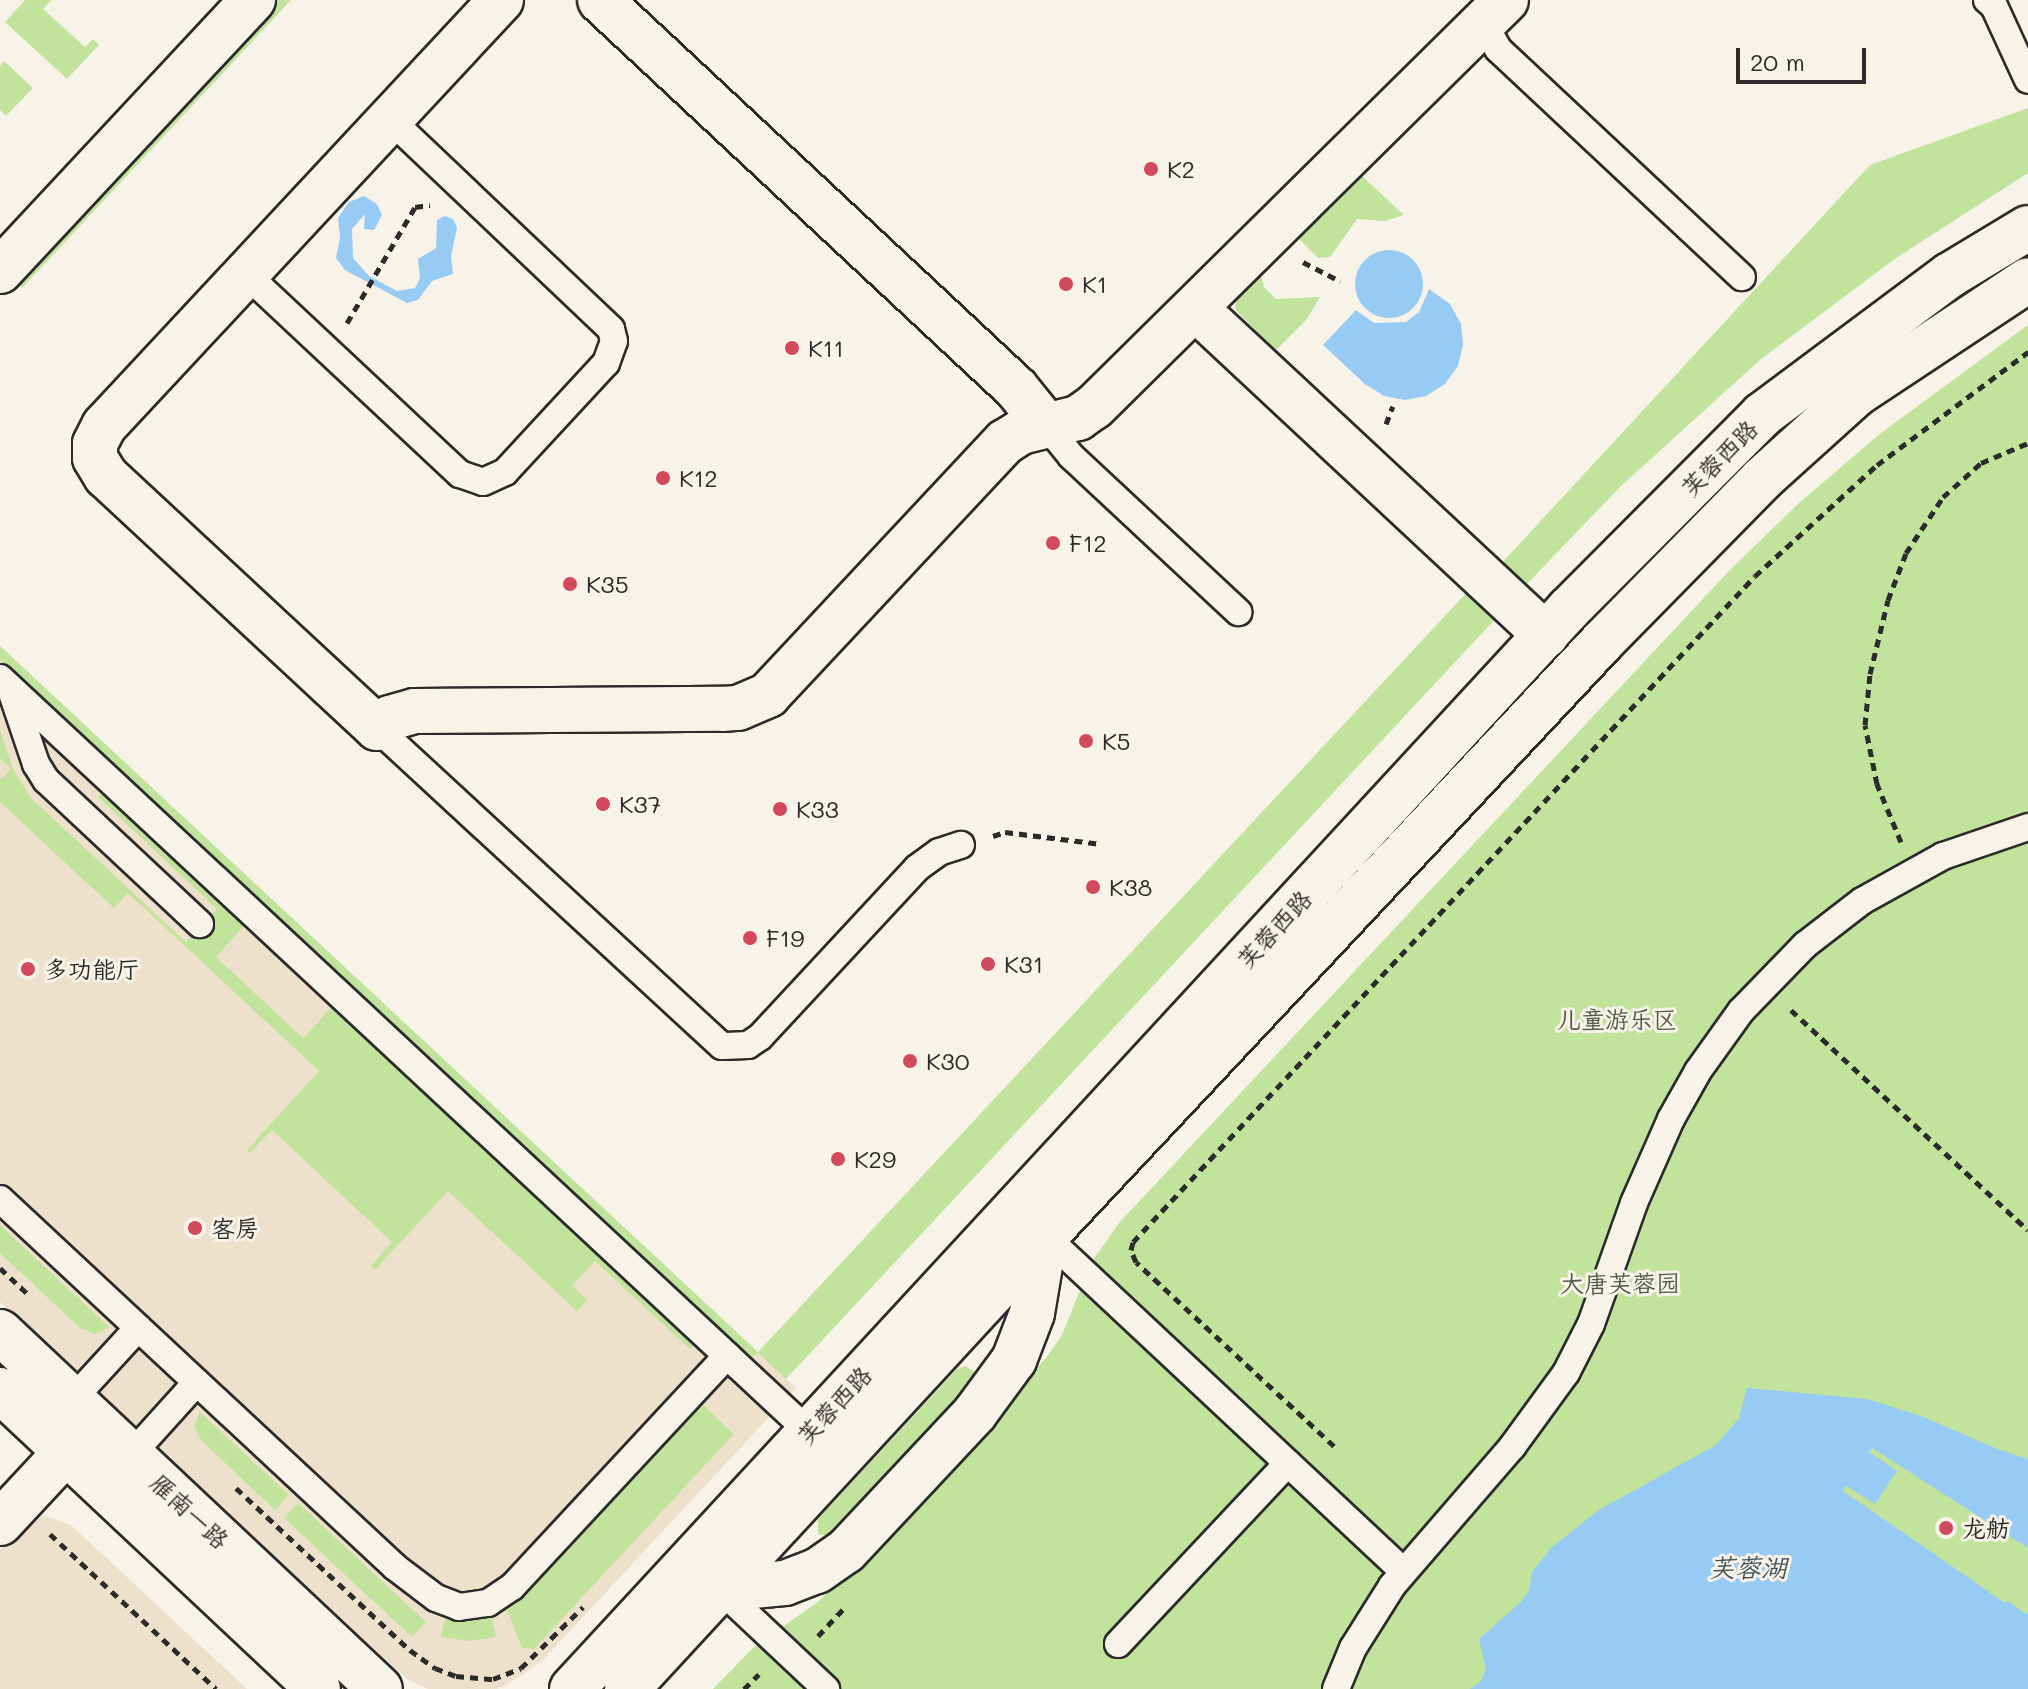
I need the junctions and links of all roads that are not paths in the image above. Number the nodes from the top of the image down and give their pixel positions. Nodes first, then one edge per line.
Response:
1 (253, 0) edge
2 (501, 0) edge
3 (600, 0) edge
4 (1987, 0) edge
5 (1492, 7) edge
6 (2028, 80) edge
7 (390, 119) junction
8 (2028, 228) edge
9 (0, 271) edge
10 (246, 274) junction
11 (1742, 277) dead end
12 (2028, 280) edge
13 (1195, 308) junction
14 (1046, 425) junction
15 (1238, 612) dead end
16 (1546, 635) junction
17 (0, 678) edge
18 (377, 728) junction
19 (2028, 827) edge
20 (961, 845) road end
21 (200, 924) dead end
22 (0, 1199) edge
23 (1045, 1236) junction
24 (138, 1328) junction
25 (0, 1332) edge
26 (727, 1356) junction
27 (197, 1382) junction
28 (72, 1400) junction
29 (6, 1407) edge
30 (809, 1432) junction
31 (66, 1452) junction
32 (131, 1455) junction
33 (1288, 1463) junction
34 (9, 1514) edge
35 (1403, 1571) junction
36 (720, 1589) junction
37 (1118, 1644) dead end
38 (318, 1689) edge
39 (380, 1689) edge
40 (572, 1689) edge
41 (627, 1689) edge
42 (826, 1689) edge
43 (1336, 1689) edge

1 - 9 main road
2 - 7 main road
3 - 14 main road
4 - 6 lane
5 - 11 lane
5 - 13 main road
7 - 10 main road
7 - 10 lane
8 - 16 main road, 芙蓉西路
10 - 18 main road
12 - 23 main road, 芙蓉西路
13 - 14 main road
13 - 16 main road
14 - 15 lane
14 - 18 main road
16 - 30 main road, 芙蓉西路
17 - 21 lane
17 - 26 lane
18 - 20 lane
19 - 35 lane
22 - 24 lane
23 - 33 lane
23 - 36 main road, 芙蓉西路
23 - 36 main road
24 - 27 lane
24 - 28 lane
25 - 28 main road, 雁南一路
26 - 27 lane
26 - 30 lane
27 - 32 lane
28 - 32 main road, 雁南一路
29 - 31 main road, 雁南一路
30 - 40 main road, 芙蓉西路
31 - 34 main road
31 - 38 main road, 雁南一路
32 - 39 main road, 雁南一路
33 - 35 lane
33 - 37 lane
35 - 43 lane
36 - 41 main road, 芙蓉西路
36 - 42 lane

